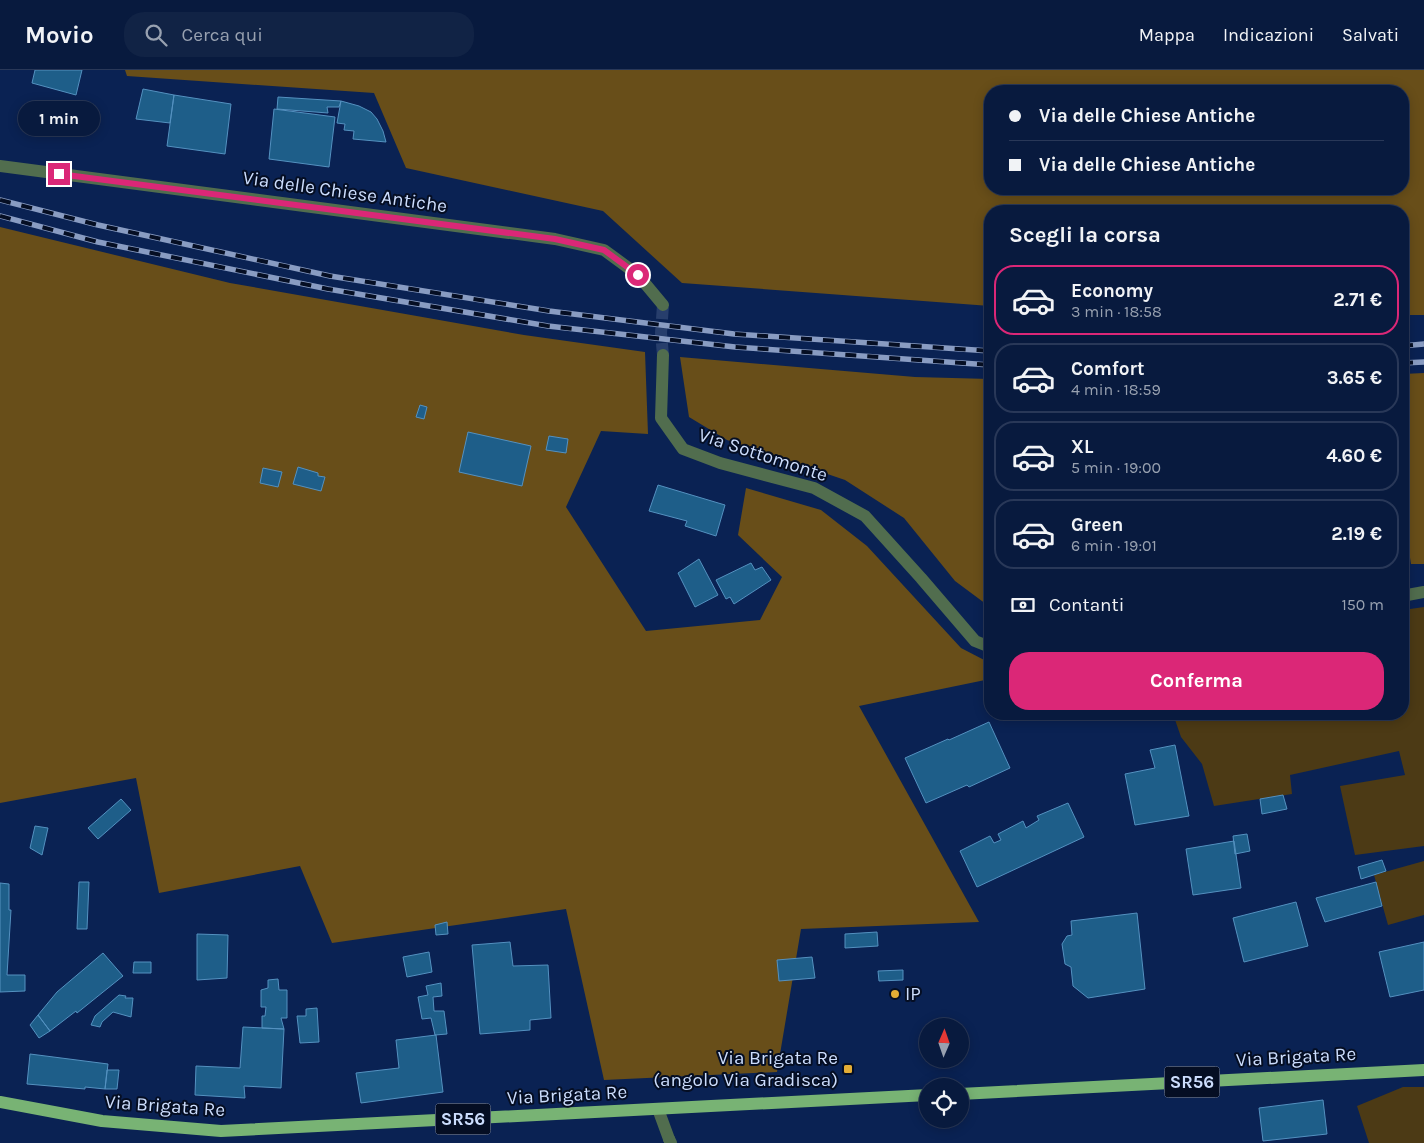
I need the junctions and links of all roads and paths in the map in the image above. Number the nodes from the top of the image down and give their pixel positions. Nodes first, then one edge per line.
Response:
1 (0, 166) edge
2 (663, 305) tunnel mouth
3 (663, 355) tunnel mouth
4 (1424, 592) edge
5 (1409, 595) edge
6 (984, 644) edge
7 (1424, 1070) edge
8 (969, 1094) edge
9 (919, 1095) edge
10 (0, 1102) edge
11 (658, 1109) junction
12 (670, 1141) edge

1 - 2 street, Via delle Chiese Antiche
3 - 6 street, Via Sottomonte
4 - 5 street
7 - 8 main road, Via Brigata Re / SR56
9 - 11 main road, Via Brigata Re / SR56
10 - 11 main road, Via Brigata Re / SR56
11 - 12 street

